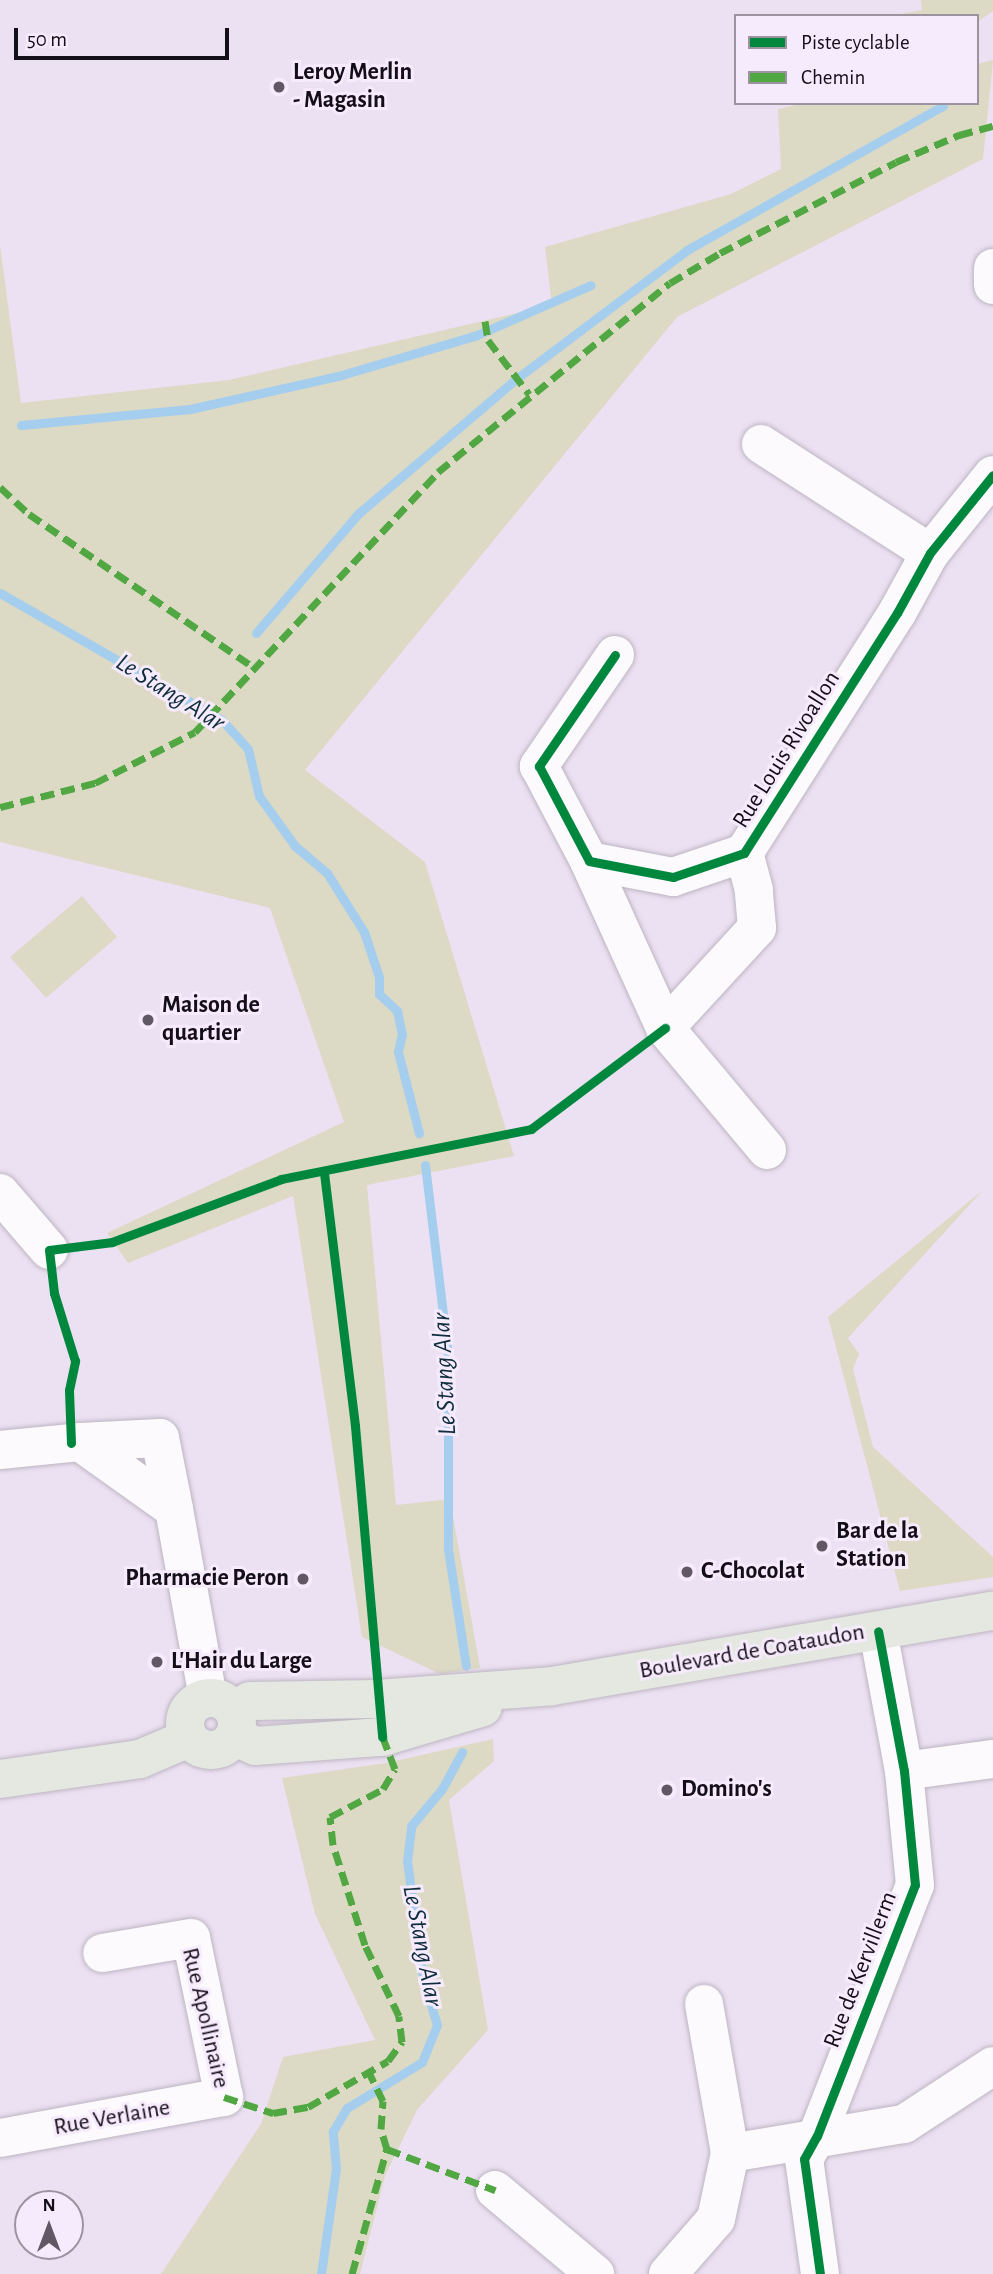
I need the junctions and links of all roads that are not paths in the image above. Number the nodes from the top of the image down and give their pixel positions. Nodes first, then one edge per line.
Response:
1 (993, 268) edge
2 (993, 285) edge
3 (761, 444) dead end
4 (993, 475) edge
5 (930, 553) junction
6 (615, 655) dead end
7 (744, 853) junction
8 (589, 861) junction
9 (665, 1028) junction
10 (766, 1150) dead end
11 (0, 1193) edge
12 (49, 1250) dead end
13 (80, 1442) junction
14 (0, 1450) edge
15 (174, 1509) junction
16 (993, 1611) edge
17 (877, 1631) junction
18 (225, 1715) junction
19 (993, 1759) edge
20 (904, 1771) junction
21 (0, 1779) edge
22 (102, 1953) dead end
23 (704, 2004) dead end
24 (993, 2066) edge
25 (223, 2098) joint
26 (817, 2136) junction
27 (0, 2138) edge
28 (730, 2153) junction
29 (495, 2190) dead end
30 (595, 2274) edge
31 (668, 2274) edge
32 (820, 2274) edge

1 - 2 street
3 - 5 street
4 - 5 street, Rue Louis Rivoallon
5 - 7 street, Rue Louis Rivoallon
6 - 8 street
7 - 8 street, Rue Louis Rivoallon
7 - 9 street, Rue Louis Rivoallon
8 - 9 street
9 - 10 street
11 - 12 street
13 - 14 street
13 - 15 street
13 - 15 street
15 - 18 street
16 - 17 main road, Boulevard de Coataudon
17 - 18 main road, Boulevard de Coataudon
17 - 20 street, Rue de Kervillerm
18 - 21 main road
19 - 20 street
20 - 26 street, Rue de Kervillerm
22 - 25 street, Rue Apollinaire
23 - 28 street
24 - 26 street
25 - 27 street, Rue Verlaine
26 - 28 street
26 - 32 street, Rue de Kervillerm
28 - 31 street
29 - 30 street

